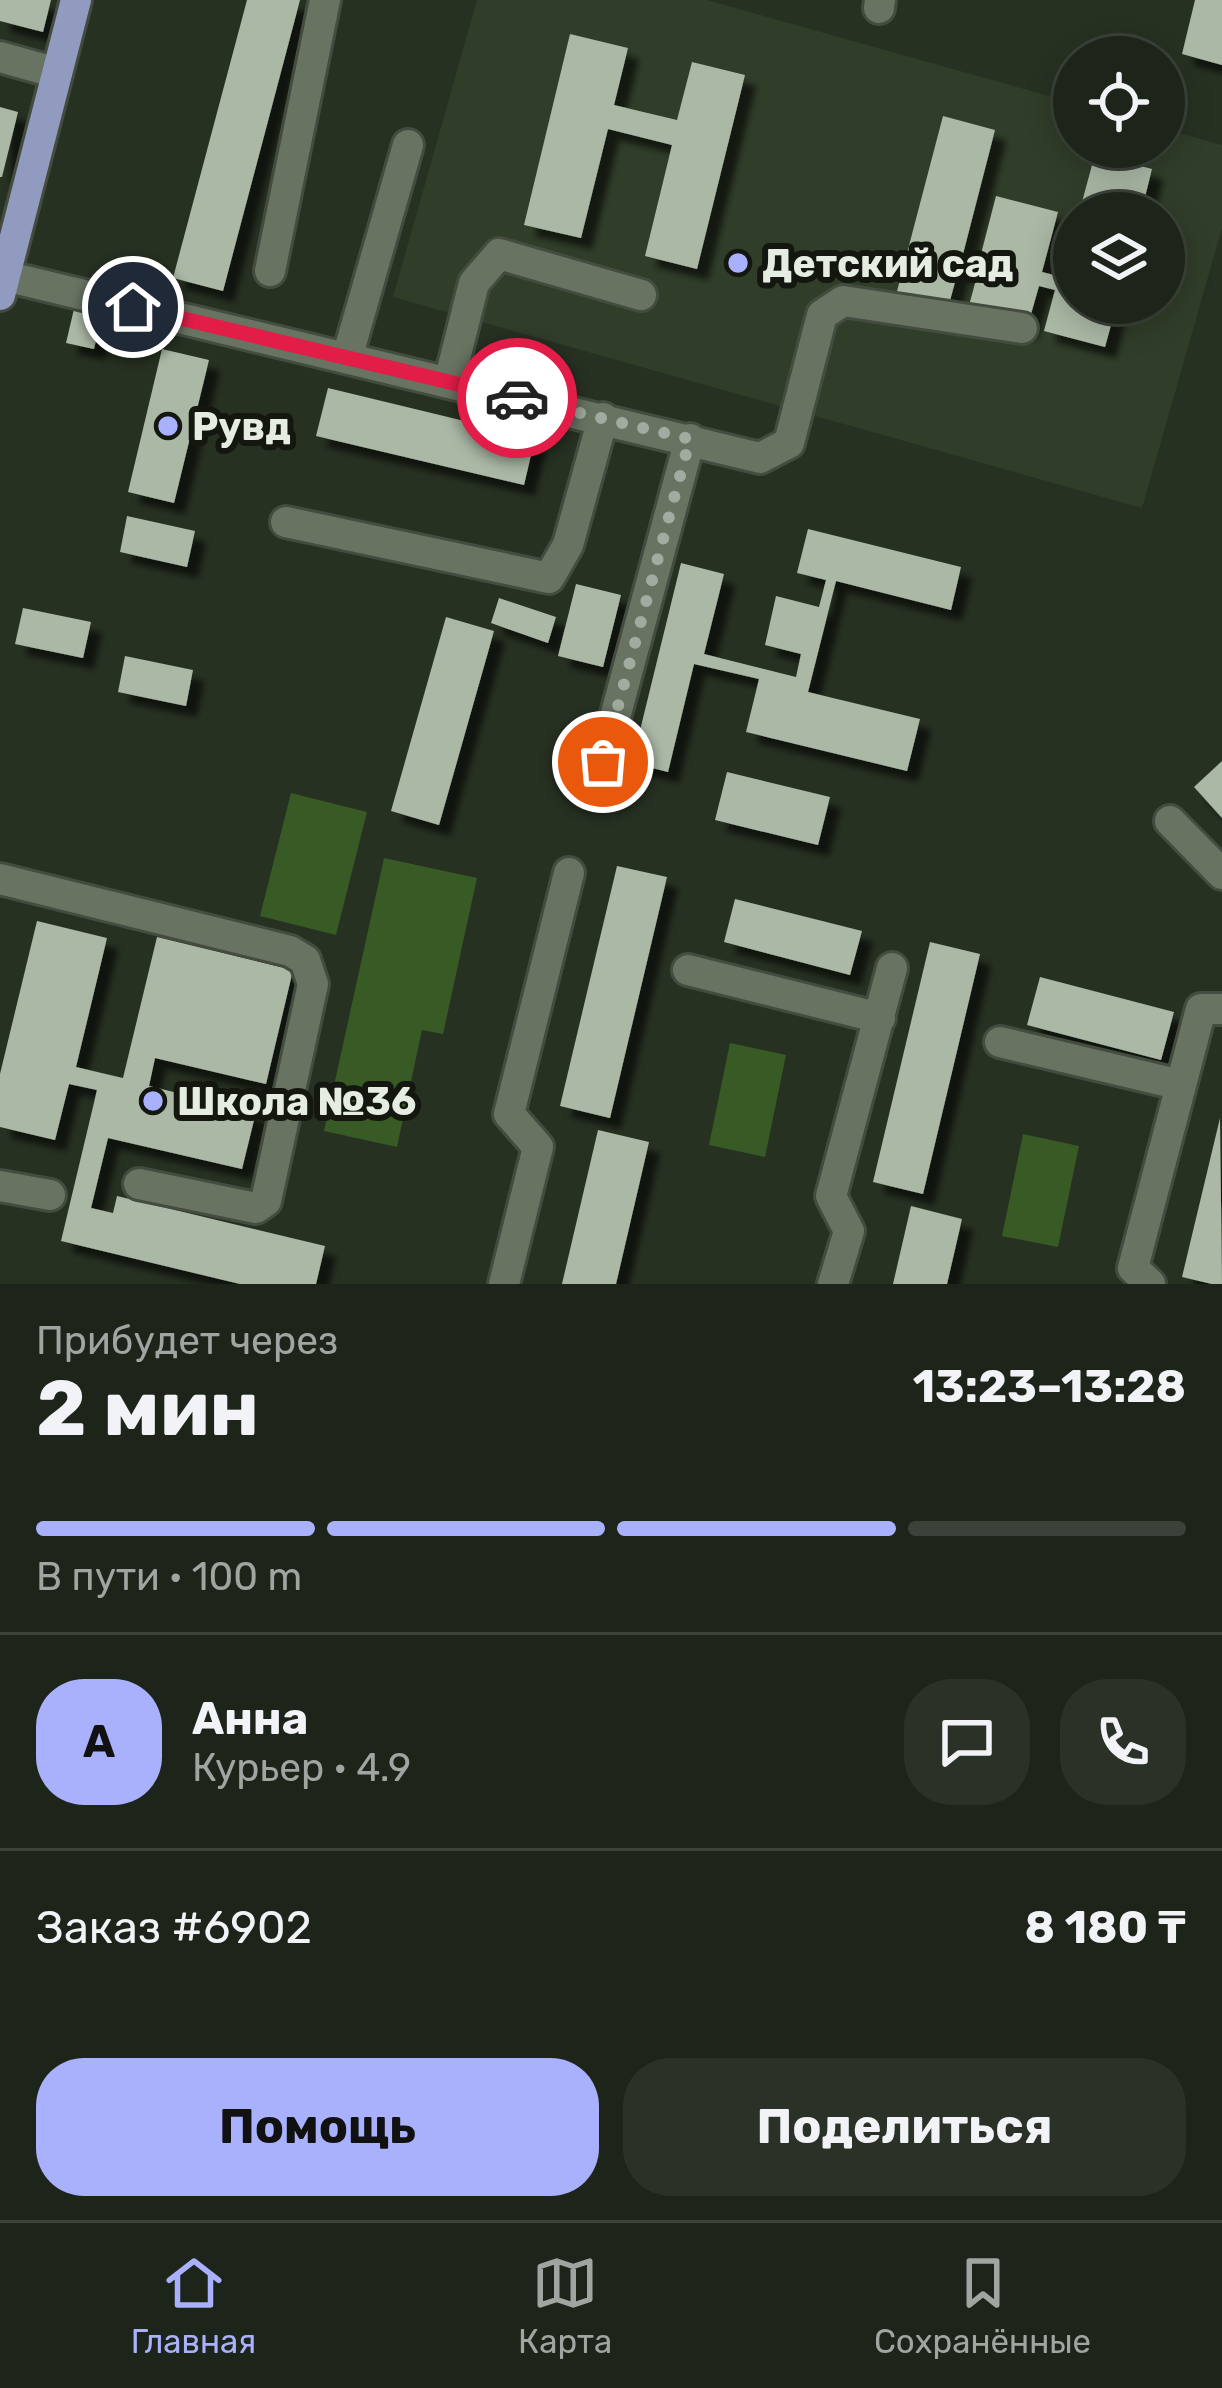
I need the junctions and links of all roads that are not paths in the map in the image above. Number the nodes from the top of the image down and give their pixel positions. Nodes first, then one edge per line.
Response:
1 (76, 0) edge
2 (325, 0) edge
3 (0, 57) edge
4 (57, 73) junction
5 (408, 145) dead end
6 (270, 271) dead end
7 (2, 286) edge
8 (641, 295) dead end
9 (1022, 328) dead end
10 (347, 358) junction
11 (449, 382) junction
12 (603, 418) junction
13 (690, 439) junction
14 (286, 522) dead end
15 (603, 762) dead end
16 (1171, 821) dead end
17 (568, 873) dead end
18 (1222, 874) edge
19 (2, 885) edge
20 (892, 968) dead end
21 (688, 970) dead end
22 (1222, 1009) edge
23 (880, 1018) junction
24 (1000, 1042) dead end
25 (1181, 1085) junction
26 (139, 1184) dead end
27 (0, 1186) edge
28 (50, 1196) dead end
29 (504, 1284) edge
30 (833, 1284) edge
31 (1150, 1284) edge

1 - 4 main road
2 - 6 street
3 - 4 street
4 - 7 main road
5 - 10 street
7 - 10 street
8 - 11 street
9 - 13 street
10 - 11 street
11 - 12 street
12 - 13 street
12 - 14 street
13 - 15 street
16 - 18 street
17 - 29 street
19 - 26 street
20 - 23 street
21 - 23 street
22 - 25 street
23 - 30 street
24 - 25 street
25 - 31 street
27 - 28 street

